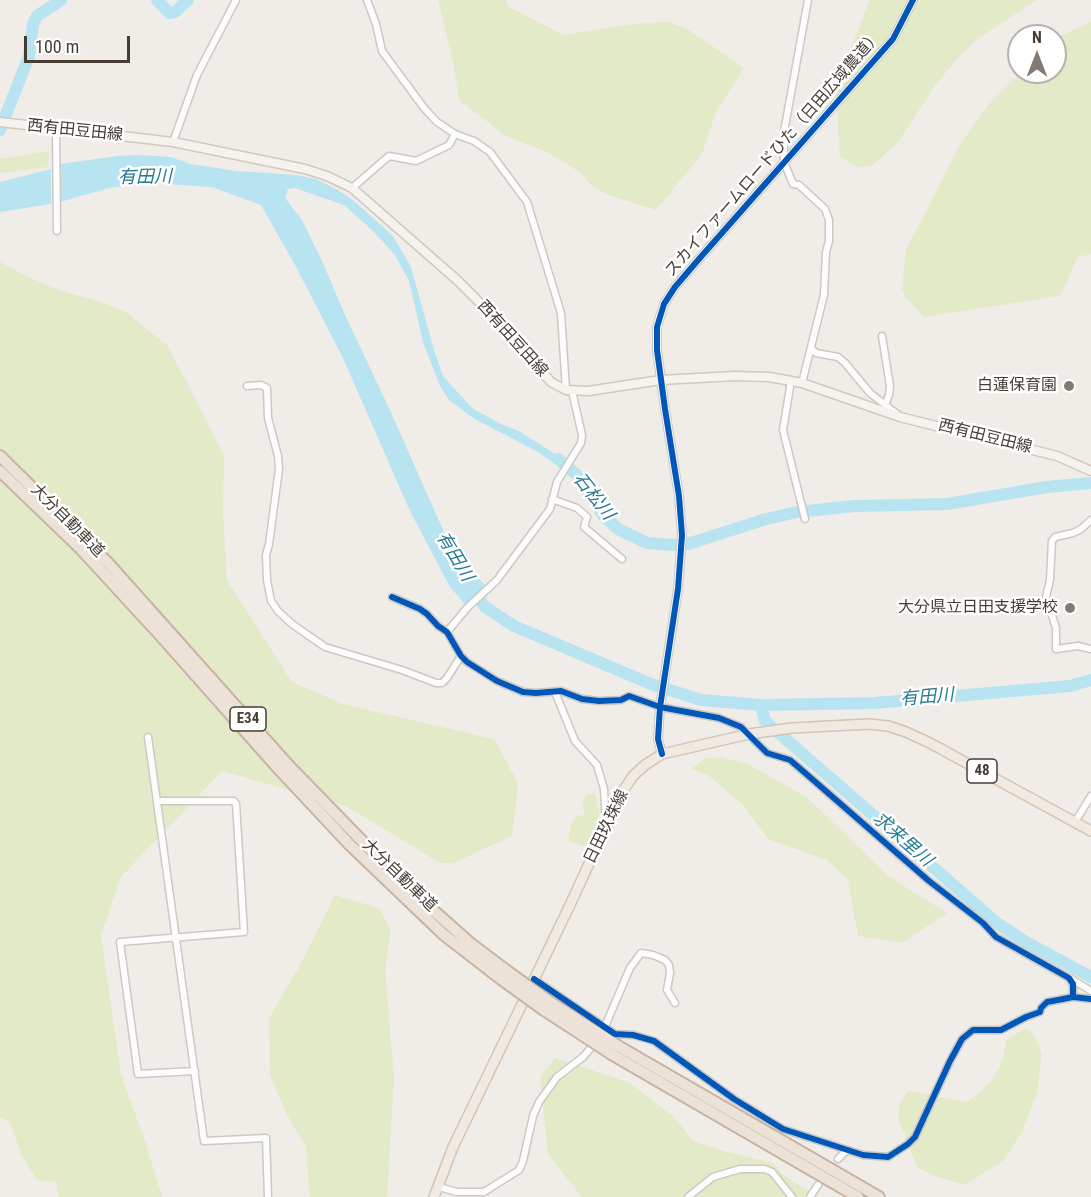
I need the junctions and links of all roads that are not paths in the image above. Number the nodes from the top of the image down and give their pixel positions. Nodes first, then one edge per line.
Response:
1 (236, 0) edge
2 (367, 0) edge
3 (807, 0) edge
4 (913, 0) edge
5 (0, 122) edge
6 (56, 129) junction
7 (455, 134) junction
8 (173, 142) junction
9 (784, 162) junction
10 (352, 188) junction
11 (57, 231) dead end
12 (882, 336) dead end
13 (812, 349) junction
14 (661, 380) junction
15 (791, 381) junction
16 (802, 383) junction
17 (248, 386) dead end
18 (569, 391) junction
19 (885, 405) junction
20 (900, 417) junction
21 (0, 456) edge
22 (0, 471) edge
23 (1091, 471) edge
24 (552, 499) junction
25 (805, 519) dead end
26 (1091, 520) edge
27 (622, 559) dead end
28 (392, 597) dead end
29 (447, 632) junction
30 (1091, 649) edge
31 (461, 656) junction
32 (555, 692) junction
33 (660, 707) junction
34 (749, 734) junction
35 (148, 737) dead end
36 (662, 754) junction
37 (1091, 796) edge
38 (158, 801) junction
39 (1075, 822) junction
40 (606, 827) junction
41 (1091, 831) edge
42 (176, 938) junction
43 (504, 975) junction
44 (1070, 978) junction
45 (534, 979) junction
46 (1091, 991) edge
47 (1073, 997) junction
48 (1091, 999) edge
49 (675, 1003) dead end
50 (605, 1028) junction
51 (616, 1050) junction
52 (195, 1071) junction
53 (847, 1150) junction
54 (838, 1159) dead end
55 (818, 1185) dead end
56 (439, 1186) junction
57 (268, 1197) edge
58 (434, 1197) edge
59 (688, 1197) edge
60 (792, 1197) edge
61 (810, 1197) edge
62 (858, 1197) edge
63 (879, 1197) edge

1 - 8 street
2 - 7 street
3 - 9 street
4 - 9 street, スカイファームロードひた（日田広域農道）
5 - 6 main road, 西有田豆田線
6 - 8 main road, 西有田豆田線
6 - 11 street
7 - 10 street
7 - 18 street
8 - 10 main road, 西有田豆田線
9 - 13 street
9 - 14 street, スカイファームロードひた（日田広域農道）
10 - 18 main road, 西有田豆田線
12 - 19 street
13 - 16 street
13 - 19 street
14 - 15 main road, 西有田豆田線
14 - 18 main road, 西有田豆田線
14 - 33 street, スカイファームロードひた（日田広域農道）
15 - 16 main road, 西有田豆田線
15 - 25 street
16 - 20 main road, 西有田豆田線
17 - 31 street
18 - 24 street
19 - 20 street
20 - 23 main road, 西有田豆田線
21 - 43 highway, 大分自動車道 / E34
22 - 43 highway, 大分自動車道 / E34
24 - 27 street
24 - 29 street
26 - 30 street
28 - 29 street
29 - 31 street
31 - 32 street
32 - 33 street
32 - 40 street
33 - 34 street
33 - 36 street, スカイファームロードひた（日田広域農道）
34 - 36 main road, 日田玖珠線 / 48
34 - 39 main road, 日田玖珠線 / 48
34 - 44 street
35 - 38 street
36 - 40 main road, 日田玖珠線 / 48
37 - 39 street
38 - 42 street
38 - 42 street
39 - 41 main road, 日田玖珠線 / 48
40 - 45 main road, 日田玖珠線 / 48
42 - 52 street
42 - 52 street
43 - 51 highway, 大分自動車道 / E34, bridge
44 - 46 street
44 - 47 street
45 - 50 street
45 - 56 main road, 日田玖珠線 / 48
47 - 48 street
47 - 53 street
49 - 50 street
50 - 53 street
50 - 56 street
51 - 62 highway, 大分自動車道 / E34
51 - 63 highway, 大分自動車道 / E34
52 - 57 street
53 - 54 street
55 - 61 street
56 - 58 main road, 日田玖珠線 / 48
59 - 60 street

